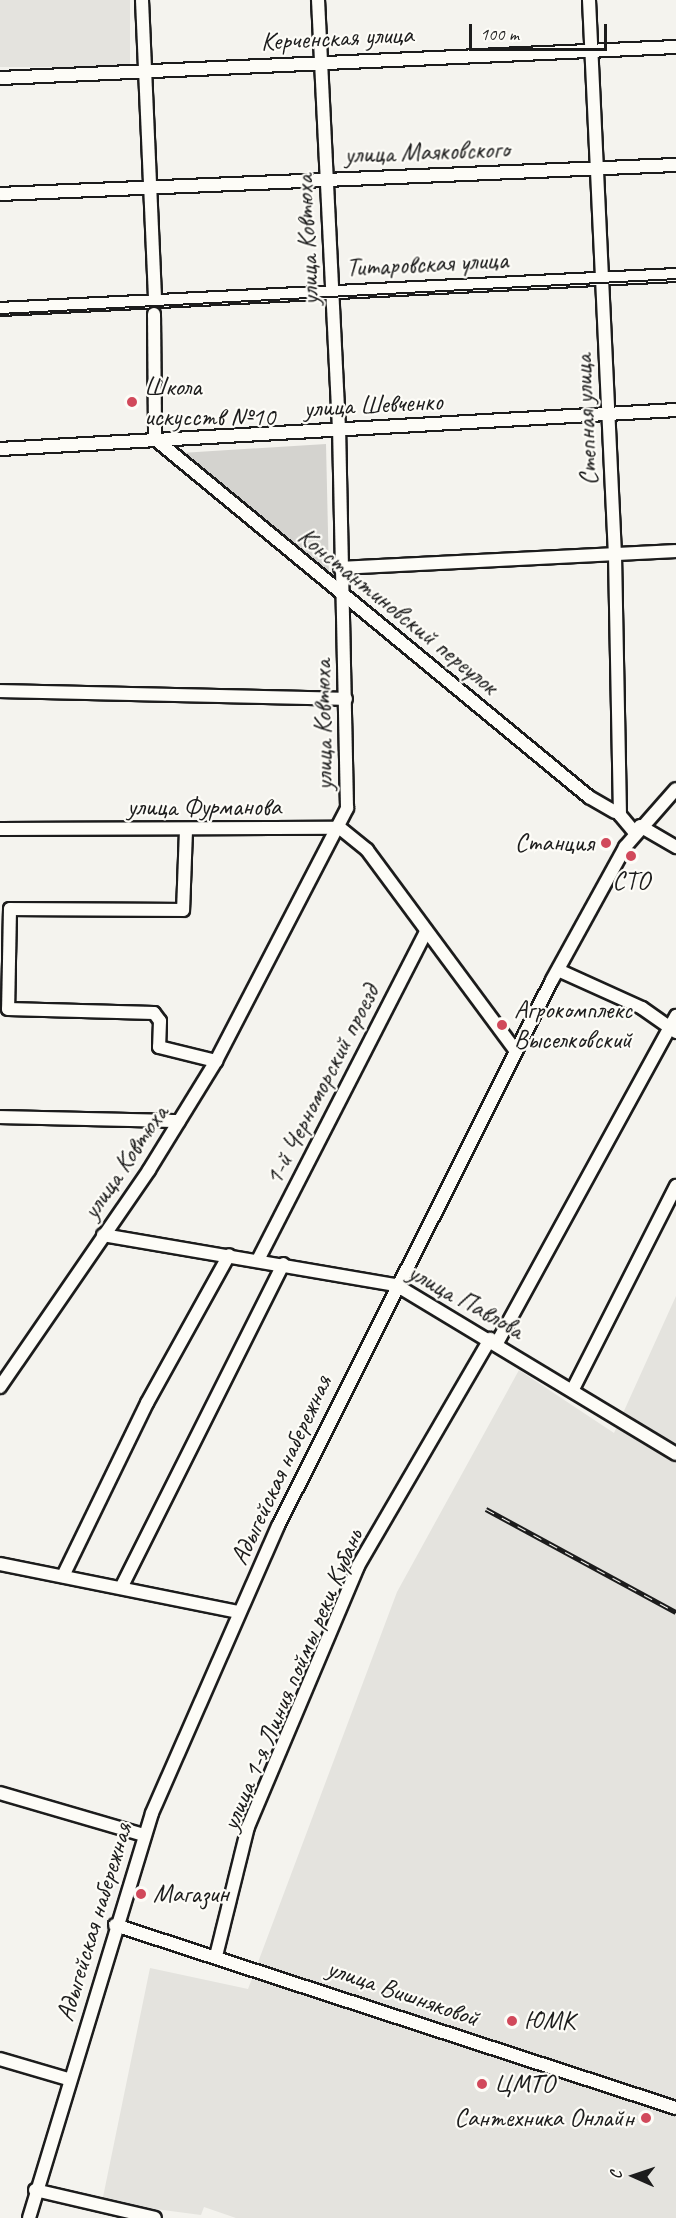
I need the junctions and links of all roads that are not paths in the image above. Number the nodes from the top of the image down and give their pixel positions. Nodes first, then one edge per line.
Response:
1 (142, 0) edge
2 (318, 0) edge
3 (589, 0) edge
4 (676, 47) edge
5 (592, 50) junction
6 (321, 60) junction
7 (146, 70) junction
8 (0, 78) edge
9 (676, 165) edge
10 (596, 168) junction
11 (327, 179) junction
12 (151, 187) junction
13 (0, 194) edge
14 (676, 275) edge
15 (602, 279) junction
16 (332, 291) junction
17 (155, 300) junction
18 (0, 309) edge
19 (154, 314) dead end
20 (676, 410) edge
21 (608, 414) junction
22 (339, 429) junction
23 (155, 439) junction
24 (0, 449) edge
25 (676, 551) edge
26 (615, 555) junction
27 (340, 568) junction
28 (342, 594) junction
29 (0, 692) edge
30 (346, 699) junction
31 (676, 789) edge
32 (615, 812) dead end
33 (0, 828) edge
34 (340, 828) junction
35 (637, 829) junction
36 (186, 830) junction
37 (676, 848) edge
38 (426, 931) junction
39 (558, 970) junction
40 (673, 1024) edge
41 (516, 1051) junction
42 (216, 1061) junction
43 (0, 1117) edge
44 (179, 1121) junction
45 (676, 1186) edge
46 (103, 1235) junction
47 (229, 1255) junction
48 (258, 1260) junction
49 (283, 1264) junction
50 (396, 1285) junction
51 (494, 1341) junction
52 (0, 1387) edge
53 (573, 1389) junction
54 (676, 1454) edge
55 (0, 1564) edge
56 (63, 1576) junction
57 (122, 1586) junction
58 (239, 1612) junction
59 (0, 1793) edge
60 (144, 1835) junction
61 (115, 1925) junction
62 (216, 1956) junction
63 (0, 2059) edge
64 (68, 2079) junction
65 (676, 2108) edge
66 (35, 2190) junction
67 (156, 2216) edge
68 (29, 2218) edge

1 - 7 street
2 - 6 street, улица Ковтюха
3 - 5 street, Степная улица
4 - 5 street, Керченская улица
5 - 6 street, Керченская улица
5 - 10 street, Степная улица
6 - 7 street, Керченская улица
6 - 11 street, улица Ковтюха
7 - 8 street, Керченская улица
7 - 12 street
9 - 10 street, улица Маяковского
10 - 11 street, улица Маяковского
10 - 15 street, Степная улица
11 - 12 street, улица Маяковского
11 - 16 street, улица Ковтюха
12 - 13 street, улица Маяковского
12 - 17 street
14 - 15 street, Титаровская улица
15 - 16 street, Титаровская улица
15 - 21 street, Степная улица
16 - 17 street, Титаровская улица
16 - 22 street, улица Ковтюха
17 - 18 street, Титаровская улица
19 - 23 street
20 - 21 street, улица Шевченко
21 - 22 street, улица Шевченко
21 - 26 street, Степная улица
22 - 23 street, улица Шевченко
22 - 27 street, улица Ковтюха
23 - 24 street, улица Шевченко
23 - 28 street, Константиновский переулок
25 - 26 street
26 - 27 street
26 - 35 street, Степная улица
27 - 28 street, улица Ковтюха
28 - 30 street, улица Ковтюха
28 - 32 street, Константиновский переулок
29 - 30 street
30 - 34 street, улица Ковтюха
31 - 35 street, Адыгейская набережная
33 - 36 street, улица Фурманова
34 - 36 street, улица Фурманова
34 - 38 street
34 - 42 street, улица Ковтюха
35 - 37 street
35 - 39 street, Адыгейская набережная
36 - 42 street
38 - 41 street
38 - 48 street, 1-й Черноморский проезд
39 - 40 street
39 - 41 street, Адыгейская набережная
40 - 51 street, улица 1-я Линия поймы реки Кубань
41 - 50 street, Адыгейская набережная
42 - 44 street, улица Ковтюха
43 - 44 street
44 - 46 street, улица Ковтюха
45 - 53 street
46 - 47 street, улица Павлова
46 - 52 street, улица Ковтюха
47 - 48 street, улица Павлова
47 - 56 street
48 - 49 street, улица Павлова
49 - 50 street, улица Павлова
49 - 57 street
50 - 51 street, улица Павлова
50 - 58 street, Адыгейская набережная
51 - 53 street, улица Павлова
51 - 62 street, улица 1-я Линия поймы реки Кубань
53 - 54 street, улица Павлова
55 - 56 street
56 - 57 street
57 - 58 street
58 - 60 street, Адыгейская набережная
59 - 60 street
60 - 61 street, Адыгейская набережная
61 - 62 street, улица Вишняковой
61 - 64 street, Адыгейская набережная
62 - 65 street, улица Вишняковой
63 - 64 street
64 - 66 street, Адыгейская набережная
66 - 67 street
66 - 68 street, Адыгейская набережная

